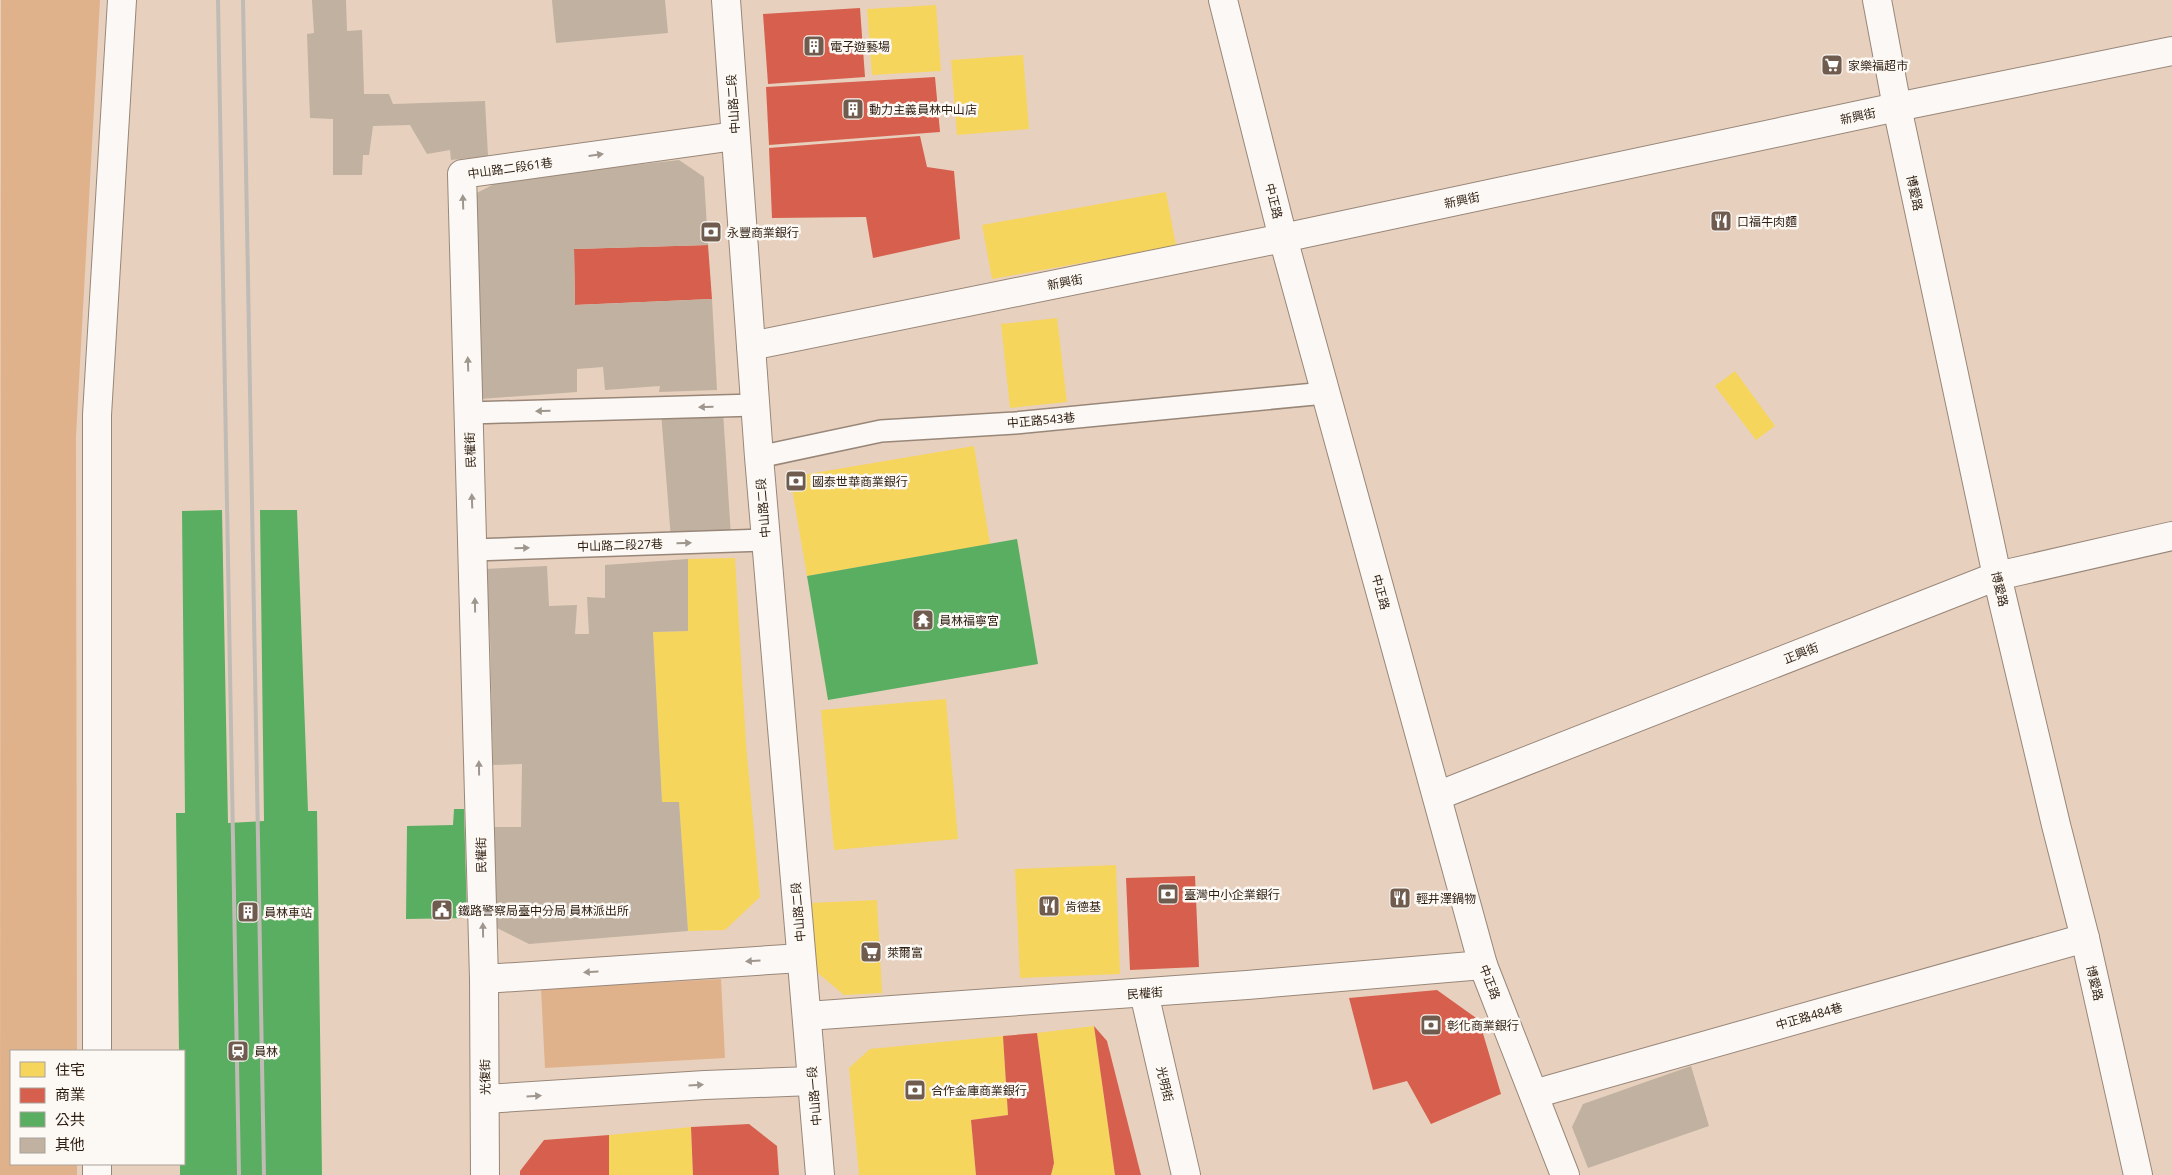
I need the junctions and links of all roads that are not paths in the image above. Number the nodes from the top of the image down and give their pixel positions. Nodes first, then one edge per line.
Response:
1 (122, 0) edge
2 (726, 0) edge
3 (1223, 0) edge
4 (1877, 0) edge
5 (2172, 51) edge
6 (1896, 107) junction
7 (735, 136) junction
8 (1283, 238) junction
9 (751, 346) junction
10 (1326, 393) junction
11 (754, 406) junction
12 (469, 413) junction
13 (759, 457) junction
14 (2172, 536) edge
15 (766, 540) junction
16 (473, 550) junction
17 (1997, 576) junction
18 (1437, 796) junction
19 (2085, 938) junction
20 (801, 958) junction
21 (1483, 965) junction
22 (484, 979) junction
23 (1144, 993) junction
24 (807, 1016) junction
25 (97, 1050) edge
26 (812, 1081) junction
27 (1534, 1094) junction
28 (485, 1099) junction
29 (485, 1175) edge
30 (820, 1175) edge
31 (1186, 1175) edge
32 (1565, 1175) edge
33 (2138, 1175) edge

1 - 25 street
2 - 7 street, 中山路二段
3 - 8 street, 中正路
4 - 6 street, 博愛路
5 - 6 street, 新興街
6 - 8 street, 新興街
6 - 17 street, 博愛路
7 - 9 street, 中山路二段
12 -> 7 street, 中山路二段61巷
8 - 9 street, 新興街
8 - 10 street, 中正路
9 - 11 street, 中山路二段
10 - 13 lane, 中正路543巷
10 - 18 street, 中正路
11 -> 12 lane
11 - 13 street, 中山路二段
16 -> 12 street, 民權街
13 - 15 street, 中山路二段
14 - 17 street, 正興街
16 -> 15 lane, 中山路二段27巷
15 - 20 street, 中山路二段
22 -> 16 street, 民權街
17 - 18 street, 正興街
17 - 19 street, 博愛路
18 - 21 street, 中正路
19 - 27 street, 中正路484巷
19 - 33 street, 博愛路
20 -> 22 street
20 - 24 street, 中山路二段
21 - 23 street, 民權街
21 - 27 street, 中正路
22 - 28 street, 光復街
23 - 24 street, 民權街
23 - 31 street, 光明街
24 - 26 street, 中山路一段
28 -> 26 street
26 - 30 street, 中山路一段
27 - 32 street, 中正路
28 - 29 street, 光復街

